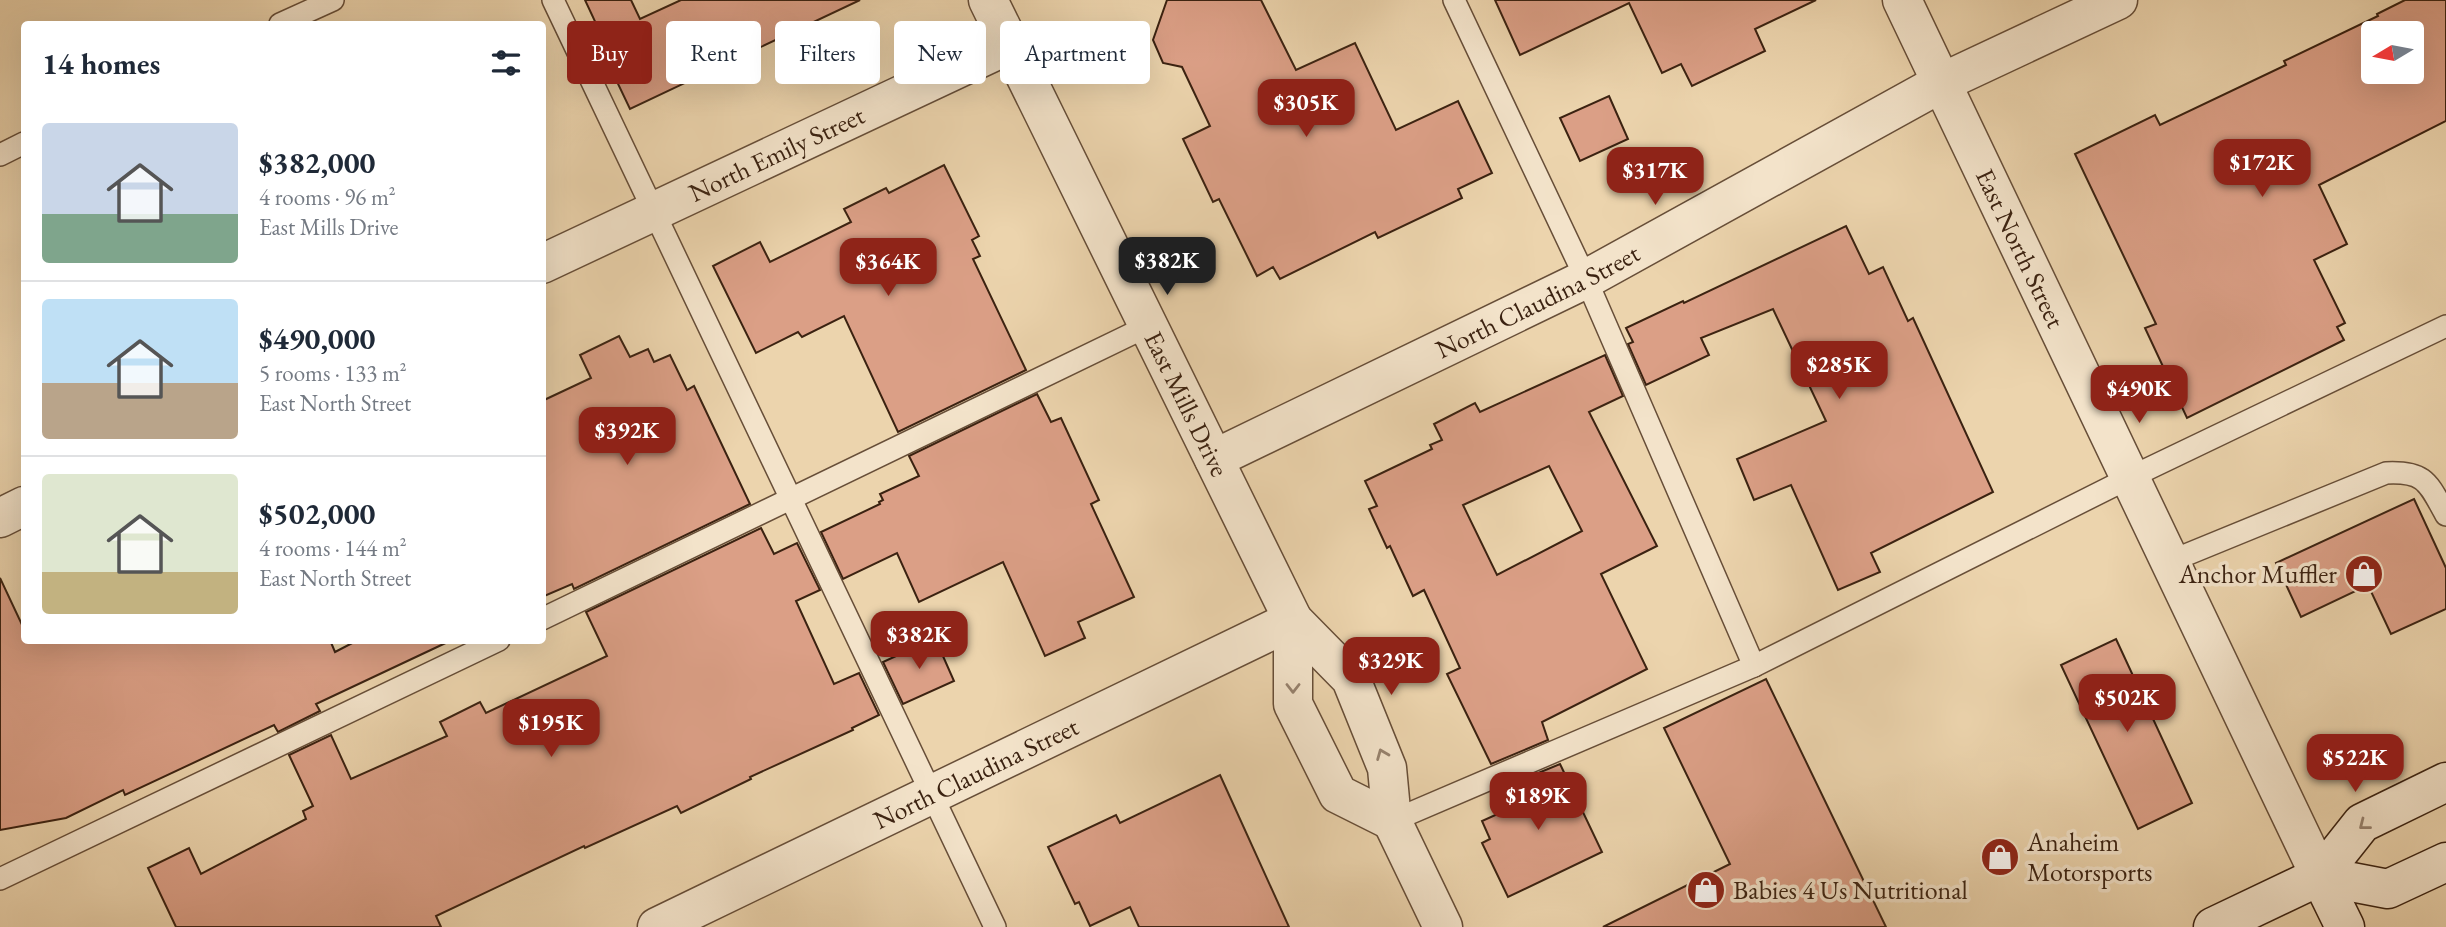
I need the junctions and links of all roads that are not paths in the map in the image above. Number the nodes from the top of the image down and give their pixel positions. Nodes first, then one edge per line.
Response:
1 (332, 0) edge
2 (554, 0) edge
3 (988, 0) edge
4 (1454, 0) edge
5 (1902, 0) edge
6 (2118, 0) edge
7 (286, 21) edge
8 (1000, 24) edge
9 (1000, 49) edge
10 (1941, 83) junction
11 (1030, 84) edge
12 (21, 145) edge
13 (0, 155) edge
14 (654, 211) junction
15 (546, 262) edge
16 (1586, 279) junction
17 (1148, 326) junction
18 (2446, 326) edge
19 (1214, 459) junction
20 (2131, 477) junction
21 (792, 500) junction
22 (21, 508) edge
23 (2446, 515) edge
24 (0, 518) edge
25 (2171, 561) junction
26 (546, 618) edge
27 (1293, 620) junction
28 (491, 644) edge
29 (1754, 666) junction
30 (2446, 782) edge
31 (932, 795) junction
32 (1392, 821) junction
33 (2446, 862) edge
34 (2320, 876) junction
35 (0, 879) edge
36 (1436, 925) edge
37 (657, 927) edge
38 (995, 927) edge
39 (2213, 927) edge
40 (2345, 927) edge

1 - 7 lane
2 - 14 lane
3 - 8 street, East Mills Drive
4 - 16 lane
5 - 10 street, East North Street
6 - 10 street, North Claudina Street
9 - 14 street, North Emily Street
10 - 16 street, North Claudina Street
10 - 20 street, East North Street
11 - 17 street, East Mills Drive
12 - 13 lane
14 - 15 street, North Emily Street
14 - 21 lane
16 - 19 street, North Claudina Street
16 - 29 lane
17 - 19 street, East Mills Drive
17 - 21 lane
18 - 20 lane
19 - 27 street, East Mills Drive
20 - 25 street, East North Street
20 - 29 lane
21 - 26 lane
21 - 31 lane
22 - 24 street
23 - 25 lane
25 - 34 street, East North Street
27 - 31 street, North Claudina Street
32 -> 27 street, East Mills Drive
27 -> 32 street, East Mills Drive
28 - 35 lane
29 - 32 lane
30 -> 34 street
31 - 37 street, North Claudina Street
31 - 38 lane
32 - 36 street, East Mills Drive
33 - 34 street
34 - 39 street
34 - 40 street, East North Street

